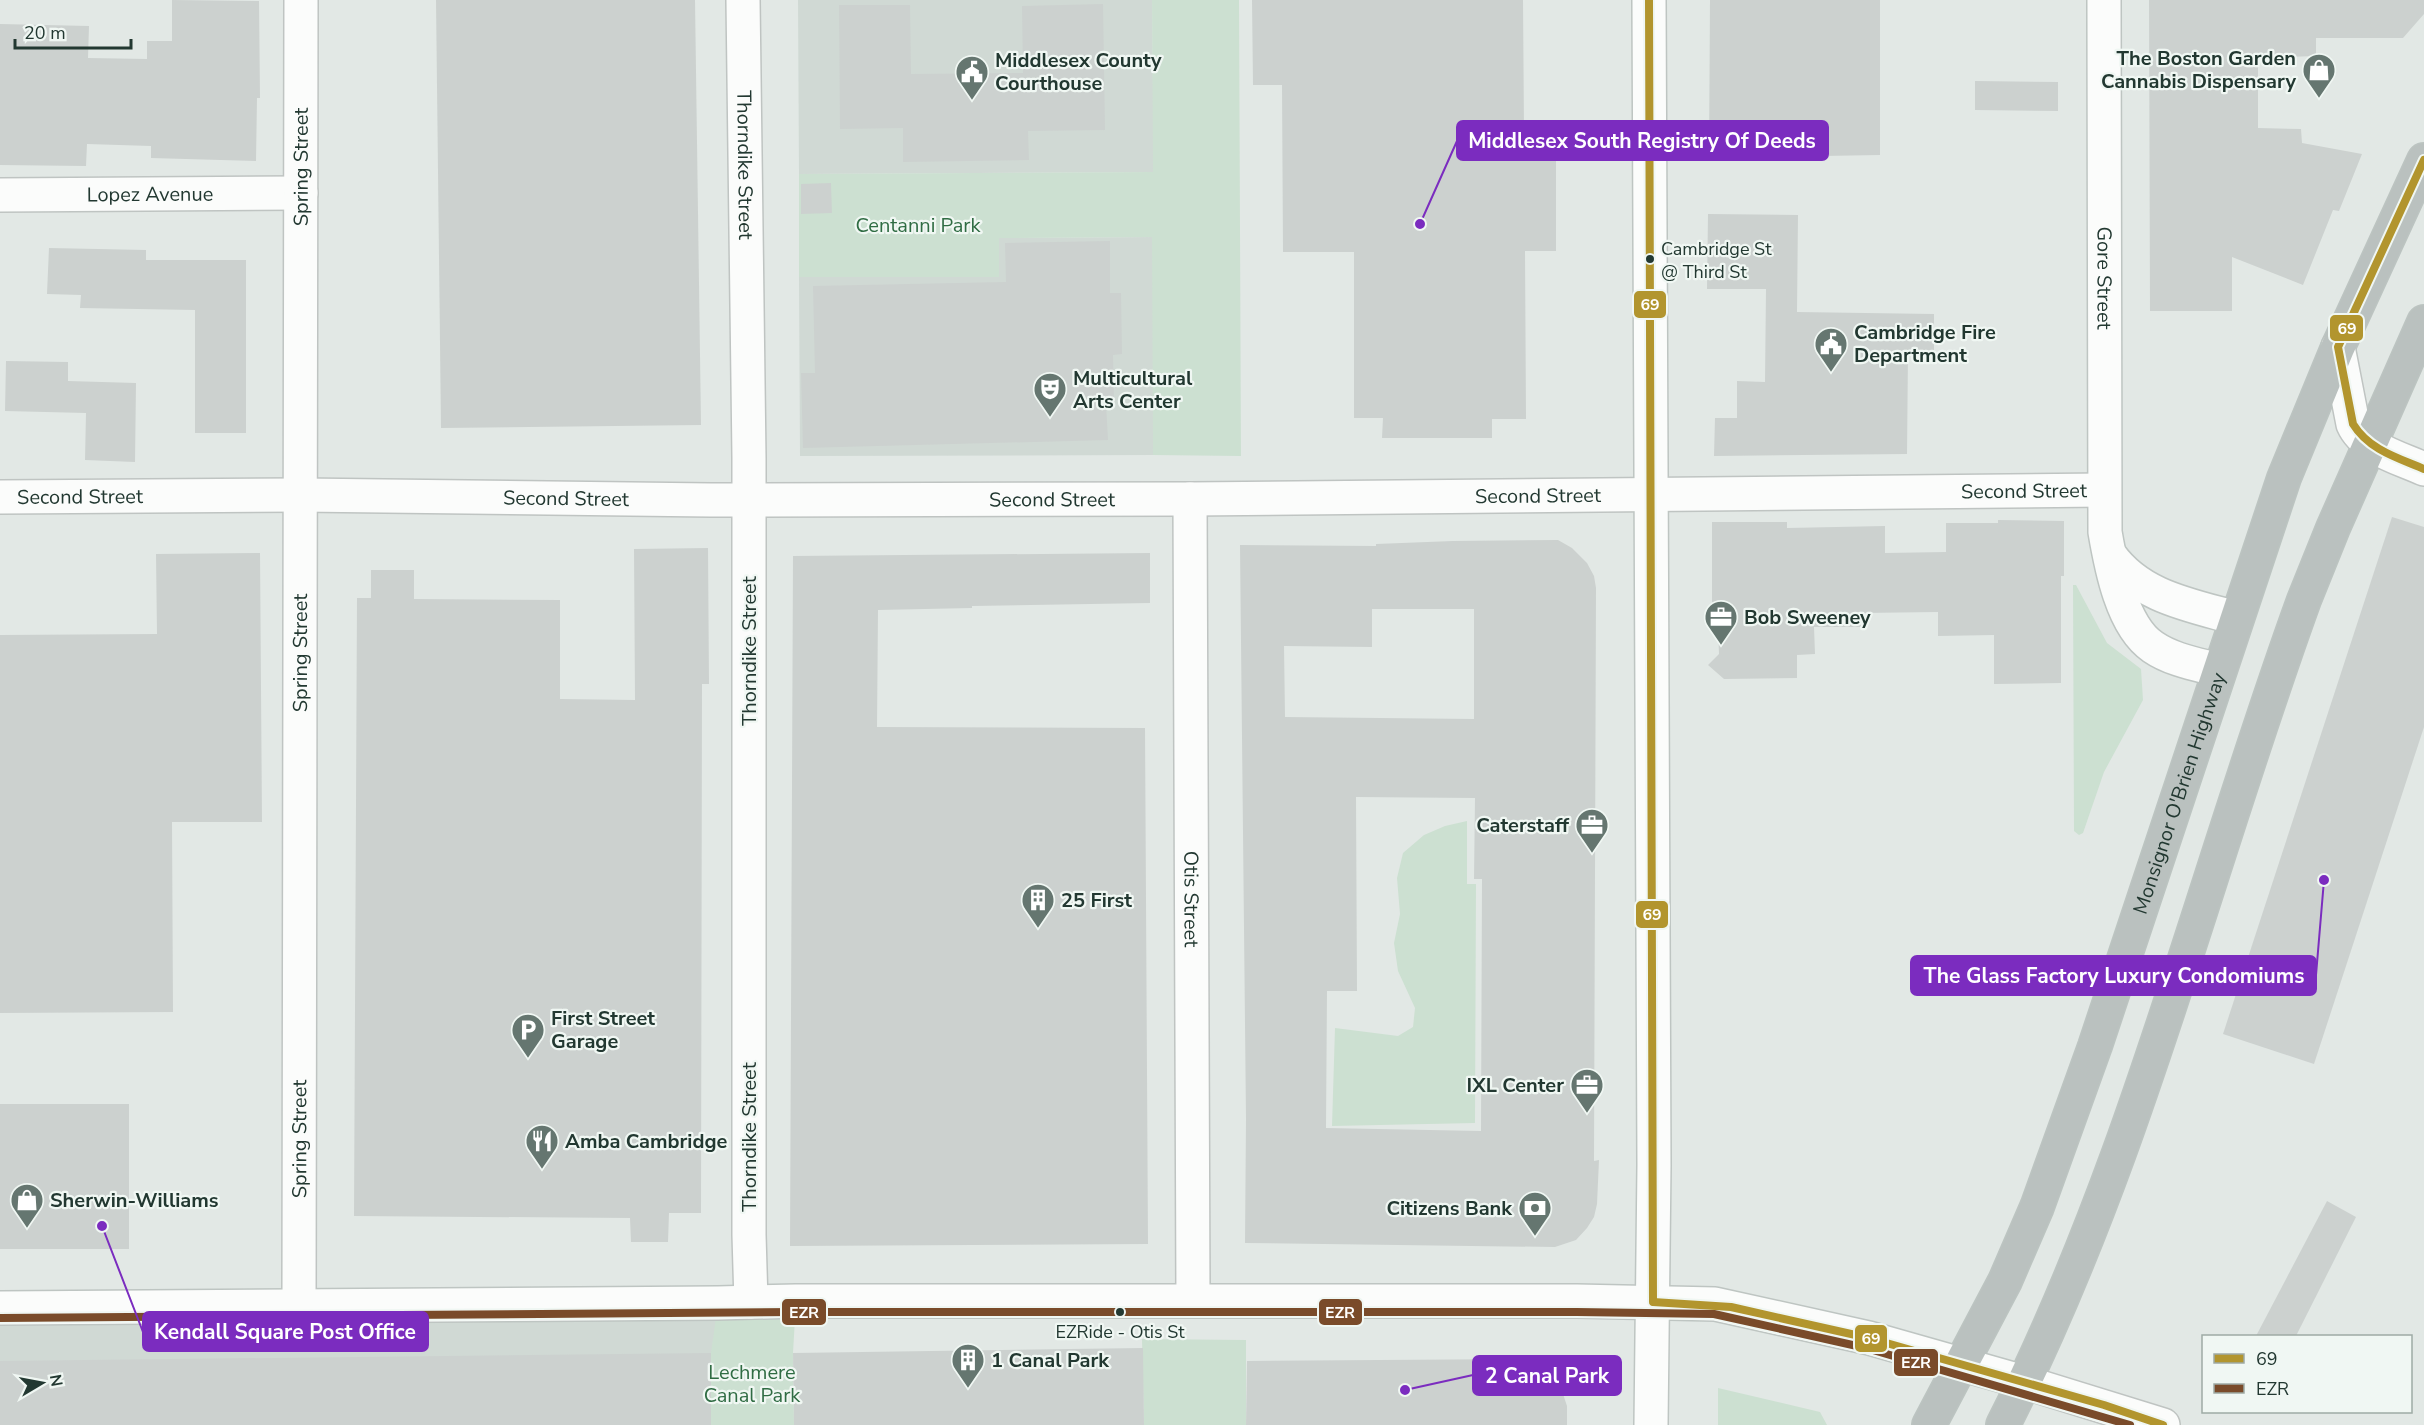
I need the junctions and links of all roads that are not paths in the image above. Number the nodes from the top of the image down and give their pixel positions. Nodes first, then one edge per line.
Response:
1 (301, 0) edge
2 (743, 0) edge
3 (1649, 0) edge
4 (2104, 0) edge
5 (2424, 160) edge
6 (301, 193) junction
7 (0, 195) edge
8 (2424, 322) edge
9 (2338, 347) junction
10 (2370, 444) junction
11 (2424, 469) edge
12 (2104, 490) junction
13 (301, 495) junction
14 (1650, 495) junction
15 (0, 497) edge
16 (1190, 499) junction
17 (749, 500) junction
18 (2110, 555) junction
19 (2236, 618) junction
20 (2219, 670) junction
21 (1193, 1300) junction
22 (751, 1302) junction
23 (1653, 1302) junction
24 (299, 1307) junction
25 (0, 1308) edge
26 (1963, 1364) junction
27 (2024, 1382) junction
28 (1651, 1425) edge
29 (1929, 1425) edge
30 (2003, 1425) edge
31 (2163, 1425) edge

1 - 6 street, Spring Street
2 - 17 street, Thorndike Street
3 - 14 street
4 - 12 street, Gore Street
5 - 9 highway, Monsignor O'Brien Highway
6 - 7 street, Lopez Avenue
6 - 13 street, Spring Street
8 - 10 highway
9 - 10 street
9 - 19 highway, Monsignor O'Brien Highway
10 - 11 street
10 - 27 highway
12 - 14 street, Second Street
12 - 18 street, Gore Street
13 - 15 street, Second Street
13 - 17 street, Second Street
13 - 24 street, Spring Street
14 - 16 street, Second Street
14 - 23 street
16 - 17 street, Second Street
16 - 21 street, Otis Street
17 - 22 street, Thorndike Street
18 - 19 street
18 - 20 street, Gore Street
19 - 20 highway, Monsignor O'Brien Highway
20 - 26 highway, Monsignor O'Brien Highway
21 - 22 street
21 - 23 street
22 - 24 street
23 - 26 street
23 - 28 street
24 - 25 street
26 - 27 street
26 - 29 highway, Monsignor O'Brien Highway
27 - 30 highway
27 - 31 street

